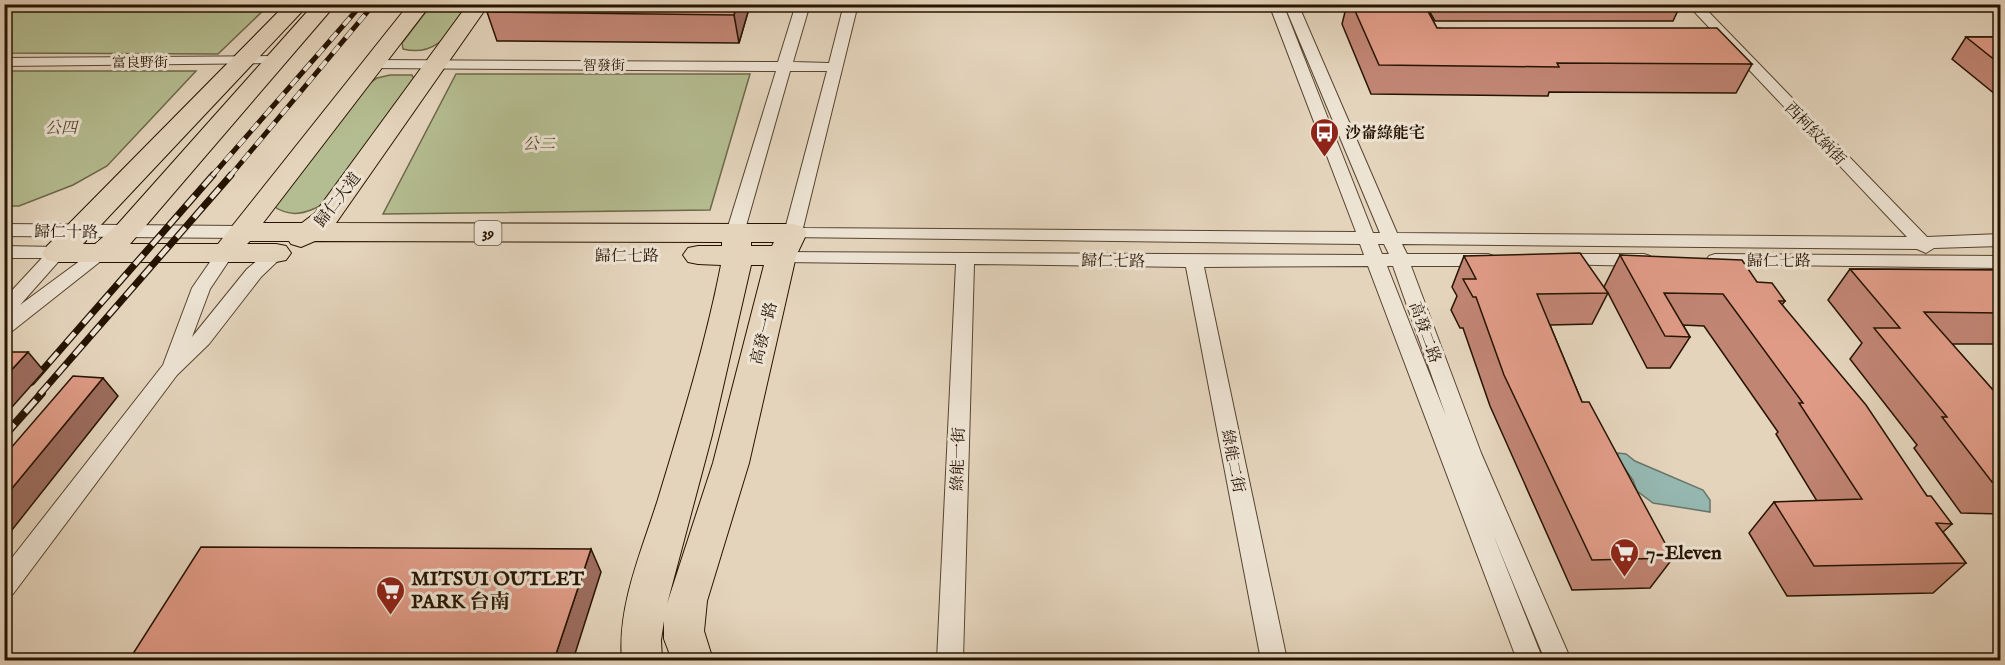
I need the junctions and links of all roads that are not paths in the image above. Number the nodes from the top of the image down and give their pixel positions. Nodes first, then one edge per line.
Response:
1 (298, 4) edge
2 (327, 4) edge
3 (421, 4) edge
4 (479, 4) edge
5 (803, 4) edge
6 (851, 4) edge
7 (1276, 4) edge
8 (1291, 4) edge
9 (1693, 4) edge
10 (274, 60) junction
11 (244, 61) junction
12 (4, 62) edge
13 (373, 64) junction
14 (436, 64) junction
15 (785, 67) junction
16 (835, 67) junction
17 (4, 230) edge
18 (78, 231) junction
19 (127, 231) junction
20 (310, 232) junction
21 (1368, 238) junction
22 (1390, 238) junction
23 (2001, 240) edge
24 (233, 242) junction
25 (1922, 243) junction
26 (737, 244) junction
27 (787, 245) junction
28 (4, 252) edge
29 (57, 253) junction
30 (102, 253) junction
31 (277, 253) junction
32 (964, 258) junction
33 (1376, 260) junction
34 (1400, 260) junction
35 (1508, 260) edge
36 (1543, 260) edge
37 (1659, 260) edge
38 (1694, 260) edge
39 (1194, 261) junction
40 (1938, 261) junction
41 (2001, 262) edge
42 (4, 311) edge
43 (4, 327) edge
44 (170, 370) junction
45 (4, 587) edge
46 (642, 660) edge
47 (693, 660) edge
48 (950, 660) edge
49 (1274, 660) edge
50 (1530, 660) edge
51 (1558, 660) edge

1 - 11 main road
2 - 10 main road
3 - 13 main road, 歸仁大道
4 - 14 main road, 歸仁大道
5 - 15 street
6 - 16 street, 高發一路
7 - 21 street, 高發二路
8 - 22 street, 高發二路
9 - 25 street, 西柯紋納街
10 - 11 street, 富良野街
10 - 19 main road
11 - 12 street, 富良野街
11 - 18 main road
13 - 14 street, 智發街
13 - 24 main road, 歸仁大道
14 - 15 street, 智發街
14 - 20 main road, 歸仁大道
15 - 16 street, 智發街
15 - 26 street
16 - 27 street, 高發一路
17 - 18 street, 歸仁十路
18 - 19 street, 歸仁十路
18 - 29 main road
19 - 24 street, 歸仁十路
19 - 30 main road
20 - 24 main road, 歸仁七路 / 39
20 - 26 main road, 歸仁七路 / 39
20 - 31 main road, 歸仁大道
21 - 22 street, 歸仁七路
21 - 27 street, 歸仁七路
21 - 33 street, 高發二路
22 - 25 street, 歸仁七路
22 - 34 street, 高發二路
23 - 25 street, 歸仁七路
24 - 30 main road, 歸仁十路
24 - 31 main road, 歸仁七路
24 - 44 street, 歸仁大道
25 - 40 street, 西柯紋納街
26 - 27 main road, 歸仁七路 / 39
26 - 31 main road, 歸仁七路
26 - 46 main road
27 - 32 street, 歸仁七路
27 - 47 main road, 高發一路
28 - 29 street, 歸仁十路
29 - 30 main road, 歸仁十路
29 - 42 street
30 - 43 street
31 - 44 street, 歸仁大道
32 - 39 street, 歸仁七路
32 - 48 street, 綠能一街
33 - 34 street, 歸仁七路
33 - 39 street, 歸仁七路
33 - 50 street, 高發二路
34 - 35 street, 歸仁七路
34 - 51 street, 高發二路
36 - 37 street
38 - 40 street, 歸仁七路
39 - 49 street, 綠能二街
40 - 41 street, 歸仁七路
44 - 45 street, 歸仁大道

